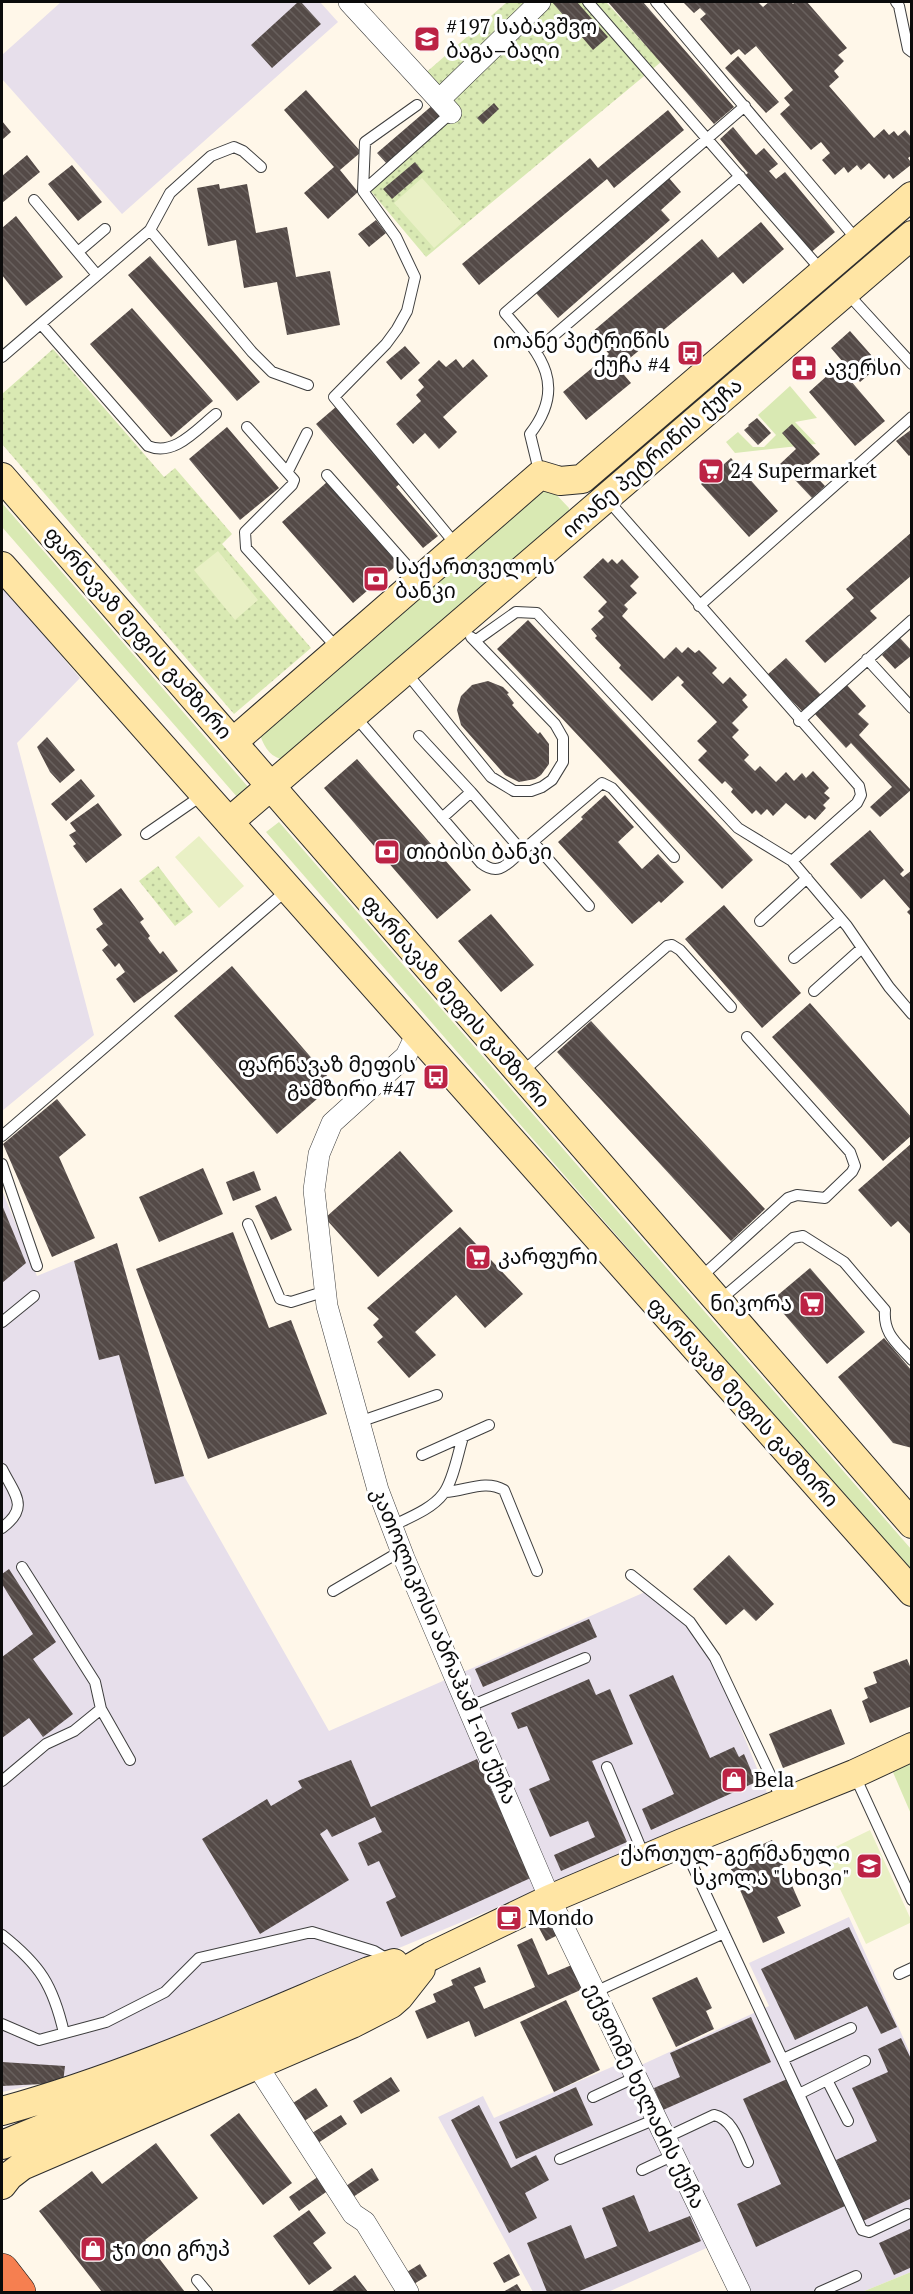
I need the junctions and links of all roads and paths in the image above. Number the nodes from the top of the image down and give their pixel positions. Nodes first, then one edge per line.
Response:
1 (349, 2) edge
2 (540, 2) edge
3 (588, 2) edge
4 (656, 2) edge
5 (900, 3) edge
6 (912, 52) edge
7 (417, 105) dead end
8 (745, 106) junction
9 (445, 107) junction
10 (707, 138) junction
11 (261, 167) dead end
12 (740, 176) junction
13 (363, 191) junction
14 (912, 196) edge
15 (34, 200) dead end
16 (105, 229) dead end
17 (150, 230) junction
18 (912, 235) edge
19 (859, 241) junction
20 (78, 252) junction
21 (97, 275) junction
22 (819, 276) junction
23 (840, 296) junction
24 (41, 324) junction
25 (537, 350) junction
26 (2, 357) edge
27 (912, 364) edge
28 (308, 385) dead end
29 (216, 414) dead end
30 (912, 417) edge
31 (247, 426) dead end
32 (307, 433) dead end
33 (288, 471) junction
34 (327, 475) dead end
35 (2, 477) edge
36 (550, 478) junction
37 (606, 498) junction
38 (578, 522) junction
39 (457, 547) junction
40 (2, 566) edge
41 (419, 579) junction
42 (699, 606) junction
43 (912, 620) edge
44 (467, 633) junction
45 (338, 649) junction
46 (867, 659) junction
47 (405, 671) junction
48 (912, 708) edge
49 (354, 715) junction
50 (799, 721) junction
51 (419, 736) dead end
52 (233, 742) junction
53 (271, 787) junction
54 (471, 792) junction
55 (205, 794) junction
56 (442, 818) junction
57 (229, 822) junction
58 (146, 834) dead end
59 (533, 842) junction
60 (522, 851) junction
61 (674, 857) dead end
62 (792, 861) junction
63 (807, 878) junction
64 (288, 890) junction
65 (589, 906) dead end
66 (841, 919) junction
67 (760, 921) dead end
68 (862, 948) junction
69 (794, 958) dead end
70 (814, 991) dead end
71 (730, 1007) dead end
72 (912, 1014) edge
73 (416, 1035) junction
74 (747, 1037) dead end
75 (520, 1074) junction
76 (2, 1136) edge
77 (2, 1164) edge
78 (248, 1224) dead end
79 (37, 1266) dead end
80 (698, 1280) junction
81 (326, 1291) junction
82 (34, 1296) dead end
83 (718, 1303) junction
84 (2, 1322) edge
85 (912, 1360) edge
86 (437, 1395) dead end
87 (359, 1422) junction
88 (489, 1425) dead end
89 (463, 1437) junction
90 (422, 1455) dead end
91 (2, 1469) edge
92 (445, 1492) junction
93 (912, 1524) edge
94 (392, 1526) junction
95 (2, 1528) edge
96 (401, 1551) junction
97 (22, 1567) dead end
98 (537, 1571) dead end
99 (631, 1575) dead end
100 (333, 1591) dead end
101 (912, 1592) edge
102 (585, 1658) dead end
103 (468, 1707) junction
104 (101, 1708) junction
105 (912, 1747) edge
106 (130, 1760) dead end
107 (607, 1767) dead end
108 (854, 1774) junction
109 (2, 1781) edge
110 (784, 1802) junction
111 (682, 1843) junction
112 (645, 1859) junction
113 (550, 1899) junction
114 (912, 1900) edge
115 (724, 1933) junction
116 (2, 1935) edge
117 (431, 1956) junction
118 (395, 1963) junction
119 (912, 1968) edge
120 (899, 1974) dead end
121 (595, 1992) junction
122 (2, 2024) edge
123 (851, 2028) dead end
124 (64, 2033) junction
125 (783, 2059) junction
126 (865, 2061) dead end
127 (256, 2064) junction
128 (636, 2077) junction
129 (827, 2080) junction
130 (799, 2094) junction
131 (593, 2097) dead end
132 (2, 2111) edge
133 (848, 2121) dead end
134 (665, 2137) junction
135 (2, 2145) edge
136 (560, 2159) dead end
137 (748, 2162) dead end
138 (642, 2170) dead end
139 (2, 2185) edge
140 (907, 2214) dead end
141 (856, 2276) dead end
142 (197, 2280) dead end
143 (207, 2292) edge
144 (408, 2292) edge
145 (740, 2292) edge
146 (820, 2292) edge

1 - 9 street
2 - 9 street
3 - 10 lane
4 - 8 lane
5 - 6 lane
7 - 13 lane
8 - 10 lane
8 - 19 lane
9 - 13 lane
10 - 12 lane
10 - 25 lane
11 - 17 lane
12 - 22 lane
12 - 25 lane
13 - 39 lane
14 - 19 main road, იოანე პეტრიწის ქუჩა
15 - 20 lane
16 - 20 lane
17 - 21 lane
17 - 28 lane
18 - 23 main road, იოანე პეტრიწის ქუჩა
19 - 22 main road, იოანე პეტრიწის ქუჩა
20 - 21 lane
21 - 24 lane
22 - 23 main road
22 - 36 main road, იოანე პეტრიწის ქუჩა
23 - 27 lane
23 - 37 main road, იოანე პეტრიწის ქუჩა
24 - 26 lane
24 - 29 lane
25 - 36 lane
30 - 42 lane
31 - 33 lane
32 - 33 lane
33 - 45 lane
34 - 41 lane
35 - 52 main road, ფარნავაზ მეფის გამზირი
36 - 38 main road
36 - 39 main road, იოანე პეტრიწის ქუჩა
37 - 38 main road, იოანე პეტრიწის ქუჩა
37 - 42 lane
38 - 44 main road, იოანე პეტრიწის ქუჩა
39 - 41 main road, იოანე პეტრიწის ქუჩა
40 - 55 main road, ფარნავაზ მეფის გამზირი
41 - 45 main road, იოანე პეტრიწის ქუჩა
42 - 50 lane
43 - 46 lane
44 - 47 main road, იოანე პეტრიწის ქუჩა
44 - 47 lane
44 - 62 lane
45 - 52 main road, იოანე პეტრიწის ქუჩა
46 - 48 lane
46 - 50 lane
47 - 49 main road, იოანე პეტრიწის ქუჩა
49 - 53 main road, იოანე პეტრიწის ქუჩა
49 - 56 lane
50 - 62 lane
51 - 54 lane
52 - 53 main road, ფარნავაზ მეფის გამზირი
53 - 57 main road, იოანე პეტრიწის ქუჩა
53 - 75 main road, ფარნავაზ მეფის გამზირი
54 - 56 lane
54 - 60 lane
55 - 57 main road, ფარნავაზ მეფის გამზირი
55 - 58 lane
56 - 60 lane
57 - 64 main road, ფარნავაზ მეფის გამზირი
59 - 60 lane
59 - 61 lane
59 - 65 lane
62 - 63 lane
63 - 66 lane
63 - 67 lane
64 - 73 main road, ფარნავაზ მეფის გამზირი
64 - 76 lane
66 - 68 lane
66 - 69 lane
68 - 70 lane
68 - 72 lane
71 - 75 lane
73 - 81 street, კათოლიკოსი აბრაჰამ I-ის ქუჩა
73 - 101 main road, ფარნავაზ მეფის გამზირი
74 - 80 lane
75 - 80 main road, ფარნავაზ მეფის გამზირი
77 - 79 lane
78 - 81 lane
80 - 83 main road, ფარნავაზ მეფის გამზირი
81 - 87 street, კათოლიკოსი აბრაჰამ I-ის ქუჩა
82 - 84 lane
83 - 85 lane
83 - 93 main road, ფარნავაზ მეფის გამზირი
86 - 87 lane
87 - 94 street, კათოლიკოსი აბრაჰამ I-ის ქუჩა
88 - 89 lane
89 - 90 lane
89 - 92 lane
91 - 95 lane
92 - 94 lane
92 - 98 lane
94 - 96 street, კათოლიკოსი აბრაჰამ I-ის ქუჩა
96 - 100 lane
96 - 103 street, კათოლიკოსი აბრაჰამ I-ის ქუჩა
97 - 104 lane
99 - 110 lane
102 - 103 lane
103 - 113 street, კათოლიკოსი აბრაჰამ I-ის ქუჩა
104 - 106 lane
104 - 109 lane
105 - 108 main road
107 - 112 lane
108 - 110 main road
108 - 114 lane
110 - 111 main road
111 - 112 main road
111 - 115 lane
112 - 113 main road
113 - 117 main road
113 - 121 street, ექვთიმე ხელაძის ქუჩა
115 - 121 lane
115 - 125 lane
116 - 124 lane
117 - 118 main road
117 - 127 main road
117 - 135 main road
118 - 124 lane
118 - 132 main road
119 - 120 lane
121 - 128 street, ექვთიმე ხელაძის ქუჩა
122 - 124 lane
123 - 125 lane
125 - 130 lane
126 - 129 lane
127 - 139 main road
127 - 144 street
128 - 131 lane
128 - 134 street, ექვთიმე ხელაძის ქუჩა
129 - 130 lane
129 - 133 lane
130 - 140 lane
134 - 136 lane
134 - 137 lane
134 - 138 lane
134 - 145 street, ექვთიმე ხელაძის ქუჩა
141 - 146 lane
142 - 143 lane

